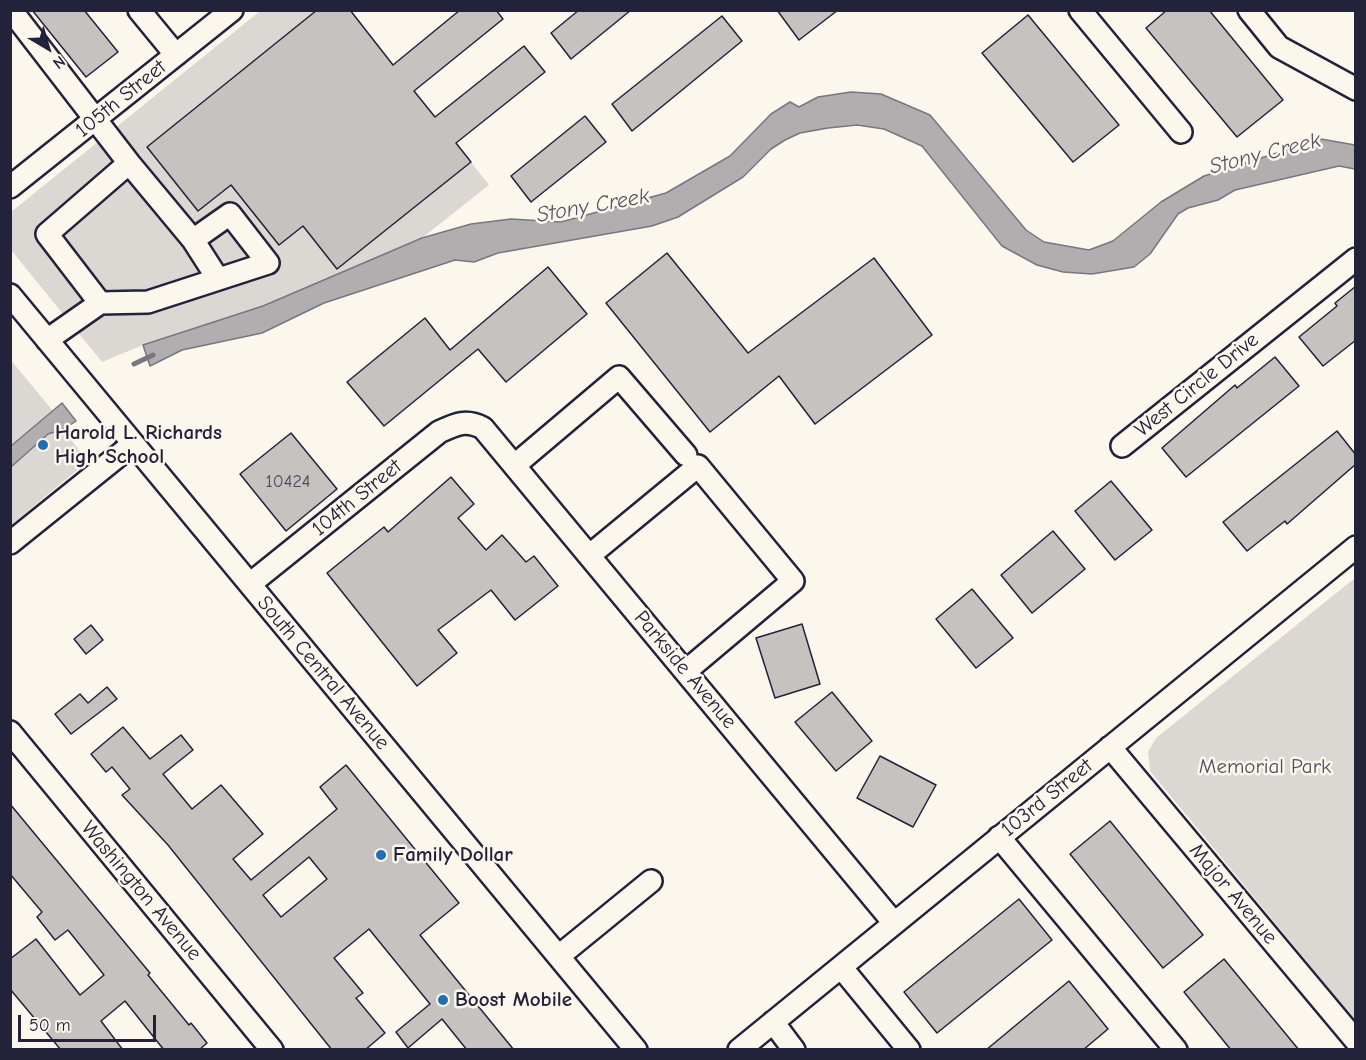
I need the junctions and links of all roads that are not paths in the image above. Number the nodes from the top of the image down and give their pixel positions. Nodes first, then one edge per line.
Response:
1 (12, 10) edge
2 (139, 10) edge
3 (232, 10) edge
4 (1080, 10) edge
5 (1249, 10) edge
6 (176, 55) junction
7 (1356, 89) edge
8 (95, 120) junction
9 (1180, 132) dead end
10 (129, 164) junction
11 (10, 187) edge
12 (193, 240) junction
13 (1356, 259) edge
14 (218, 279) junction
15 (10, 295) edge
16 (100, 303) junction
17 (47, 340) junction
18 (470, 421) joint
19 (133, 444) junction
20 (1122, 446) dead end
21 (686, 455) dead end
22 (515, 465) junction
23 (10, 543) edge
24 (1356, 546) edge
25 (590, 555) junction
26 (250, 584) junction
27 (686, 671) junction
28 (10, 732) edge
29 (1110, 747) junction
30 (999, 837) junction
31 (651, 881) dead end
32 (894, 923) junction
33 (559, 956) junction
34 (841, 967) junction
35 (773, 1022) junction
36 (1356, 1041) edge
37 (272, 1050) edge
38 (636, 1050) edge
39 (739, 1050) edge
40 (794, 1050) edge
41 (909, 1050) edge
42 (1176, 1050) edge

1 - 8 street
2 - 6 street
3 - 6 street, 105th Street
4 - 9 street
5 - 7 street
6 - 8 street, 105th Street
8 - 10 street
8 - 11 street, 105th Street
10 - 12 street
10 - 16 street
12 - 14 street
12 - 14 street
13 - 20 street, West Circle Drive
14 - 16 street
15 - 17 street, South Central Avenue
16 - 17 street
17 - 19 street, South Central Avenue
18 - 22 street, Parkside Avenue
18 - 26 street, 104th Street
19 - 23 street
19 - 26 street, South Central Avenue
21 - 22 street
22 - 25 street, Parkside Avenue
24 - 29 street, 103rd Street
25 - 27 street, Parkside Avenue
25 - 27 street
26 - 33 street, South Central Avenue
27 - 32 street, Parkside Avenue
28 - 37 street, Washington Avenue
29 - 30 street, 103rd Street
29 - 36 street, Major Avenue
30 - 32 street, 103rd Street
30 - 42 street
31 - 33 street
32 - 34 street, 103rd Street
33 - 38 street, South Central Avenue
34 - 35 street, 103rd Street
34 - 41 street
35 - 39 street, 103rd Street
35 - 40 street

